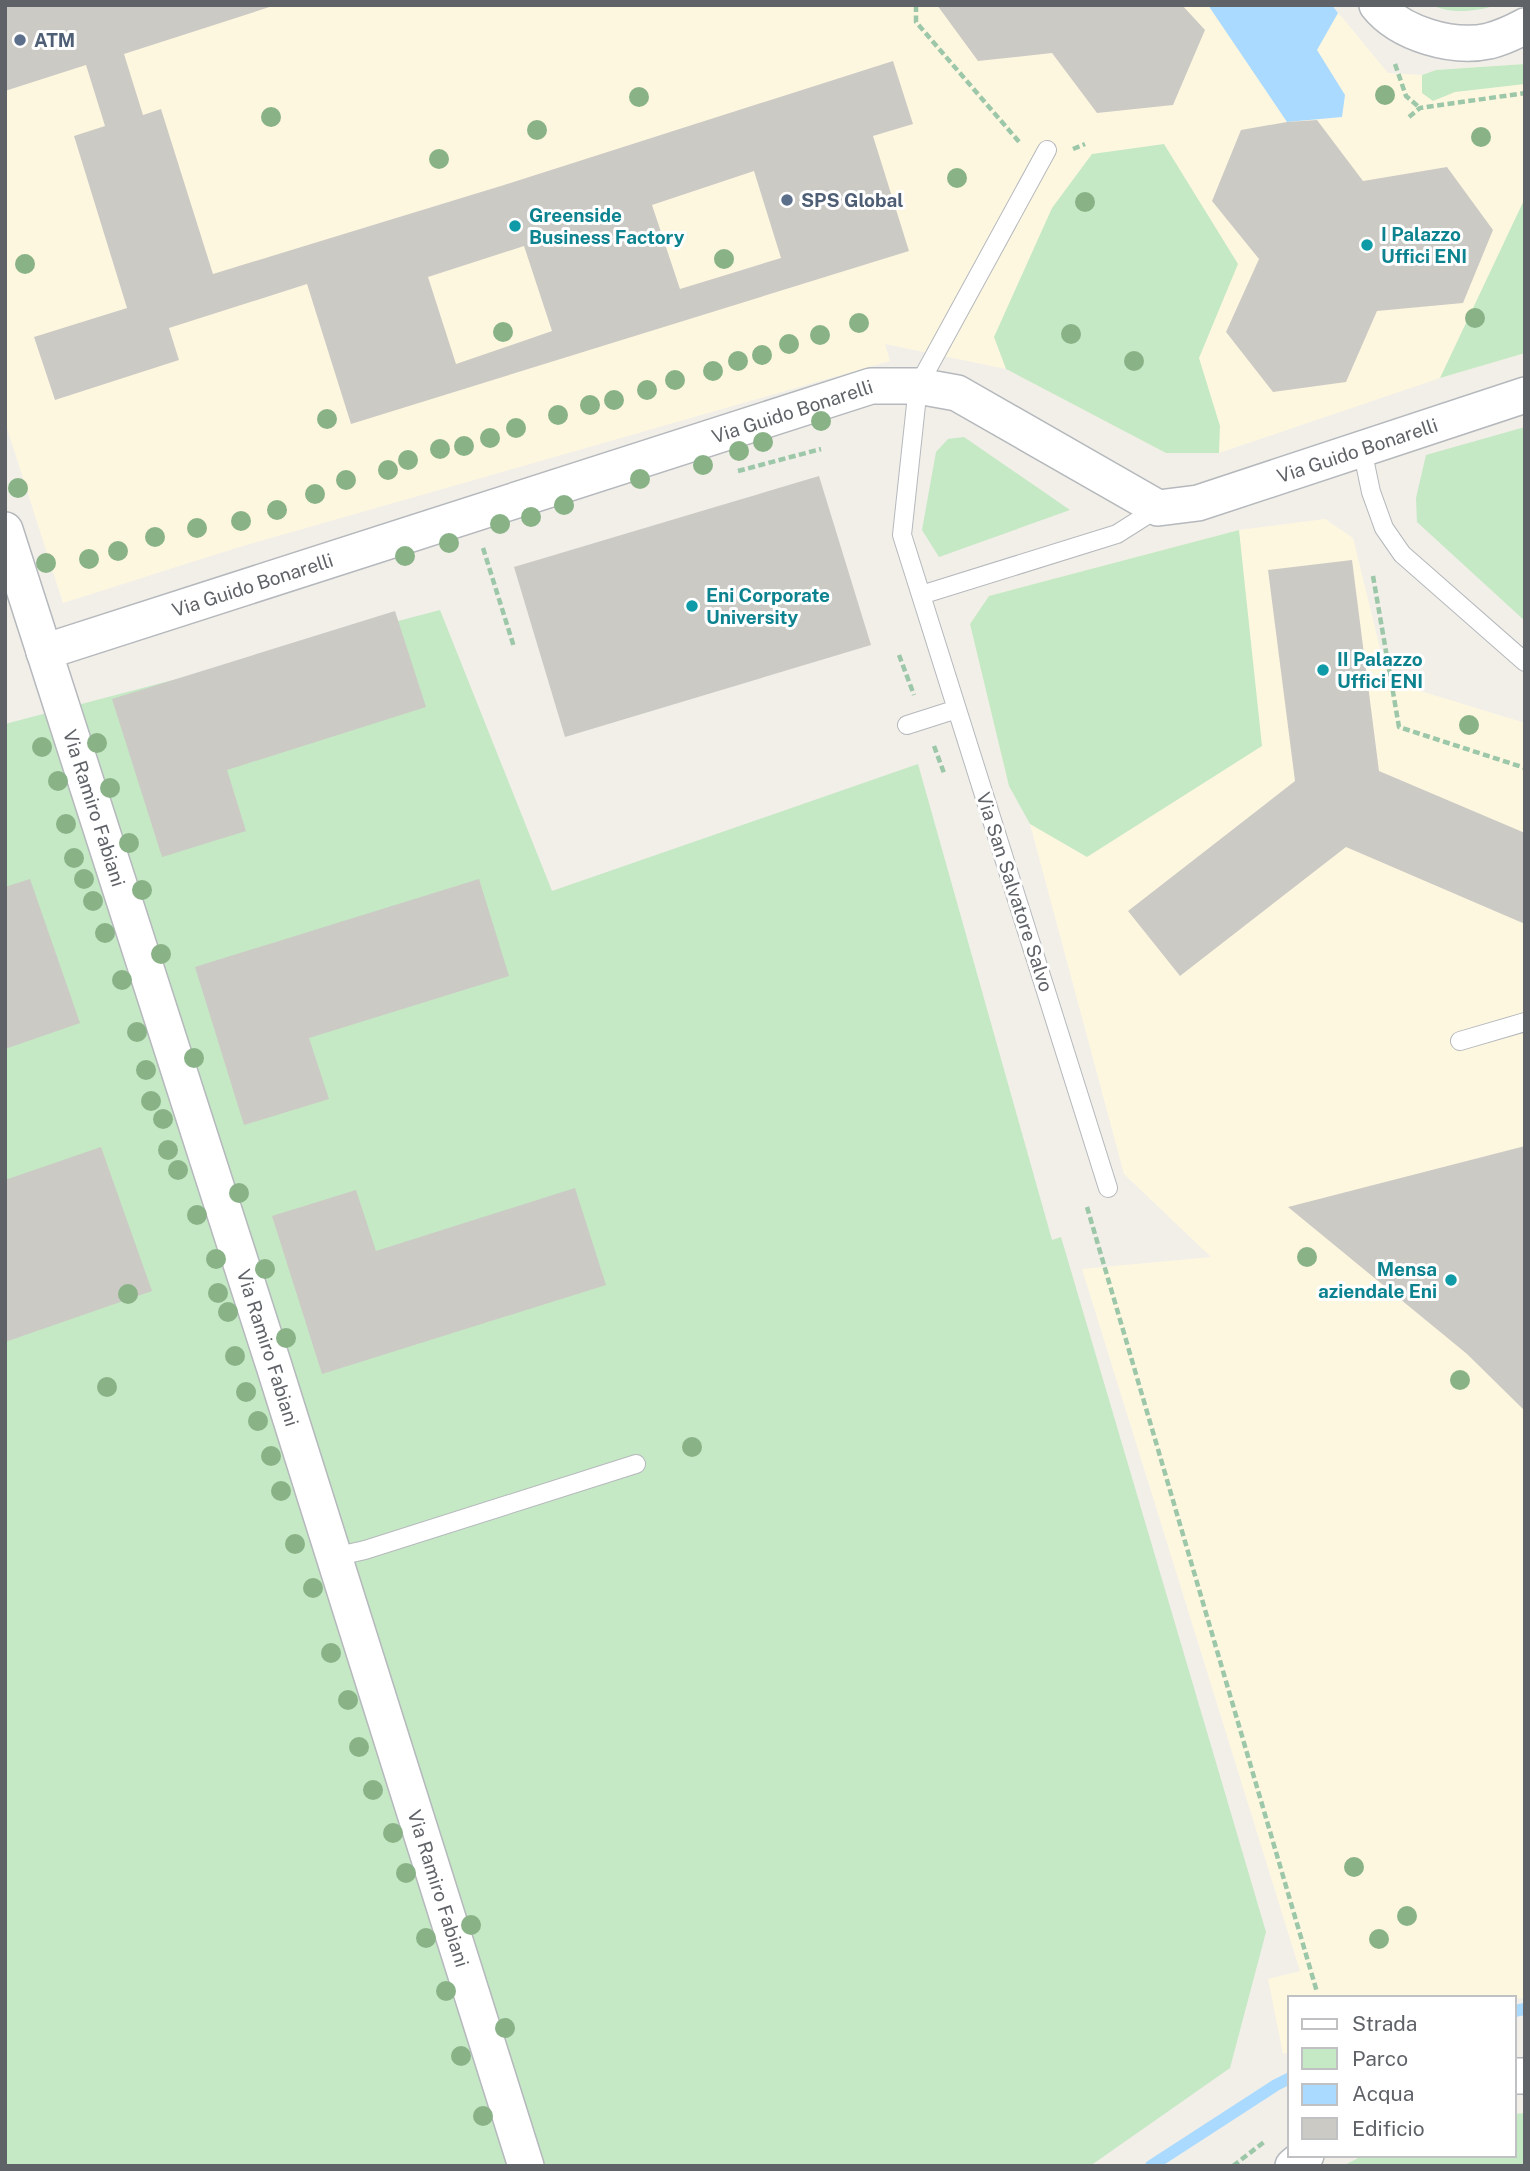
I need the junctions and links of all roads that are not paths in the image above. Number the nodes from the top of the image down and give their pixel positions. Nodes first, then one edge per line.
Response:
1 (1377, 5) edge
2 (1525, 26) edge
3 (1047, 150) road end
4 (918, 386) junction
5 (1525, 395) edge
6 (1362, 449) junction
7 (1158, 508) junction
8 (5, 530) edge
9 (921, 595) junction
10 (17, 606) edge
11 (44, 652) junction
12 (1525, 662) edge
13 (957, 709) junction
14 (915, 722) road end
15 (1525, 1022) edge
16 (1460, 1041) dead end
17 (1108, 1188) dead end
18 (636, 1464) dead end
19 (334, 1557) junction
20 (526, 2166) edge

1 - 2 street
3 - 4 lane
4 - 7 street, Via Guido Bonarelli
4 - 9 lane, Via San Salvatore Salvo
4 - 11 street, Via Guido Bonarelli
5 - 6 street, Via Guido Bonarelli
6 - 7 street, Via Guido Bonarelli
6 - 12 lane
7 - 9 lane
8 - 10 street, Via Ramiro Fabiani
9 - 13 lane, Via San Salvatore Salvo
10 - 11 street, Via Ramiro Fabiani
11 - 19 street, Via Ramiro Fabiani
13 - 14 lane
13 - 17 lane, Via San Salvatore Salvo
15 - 16 lane
18 - 19 lane
19 - 20 street, Via Ramiro Fabiani

